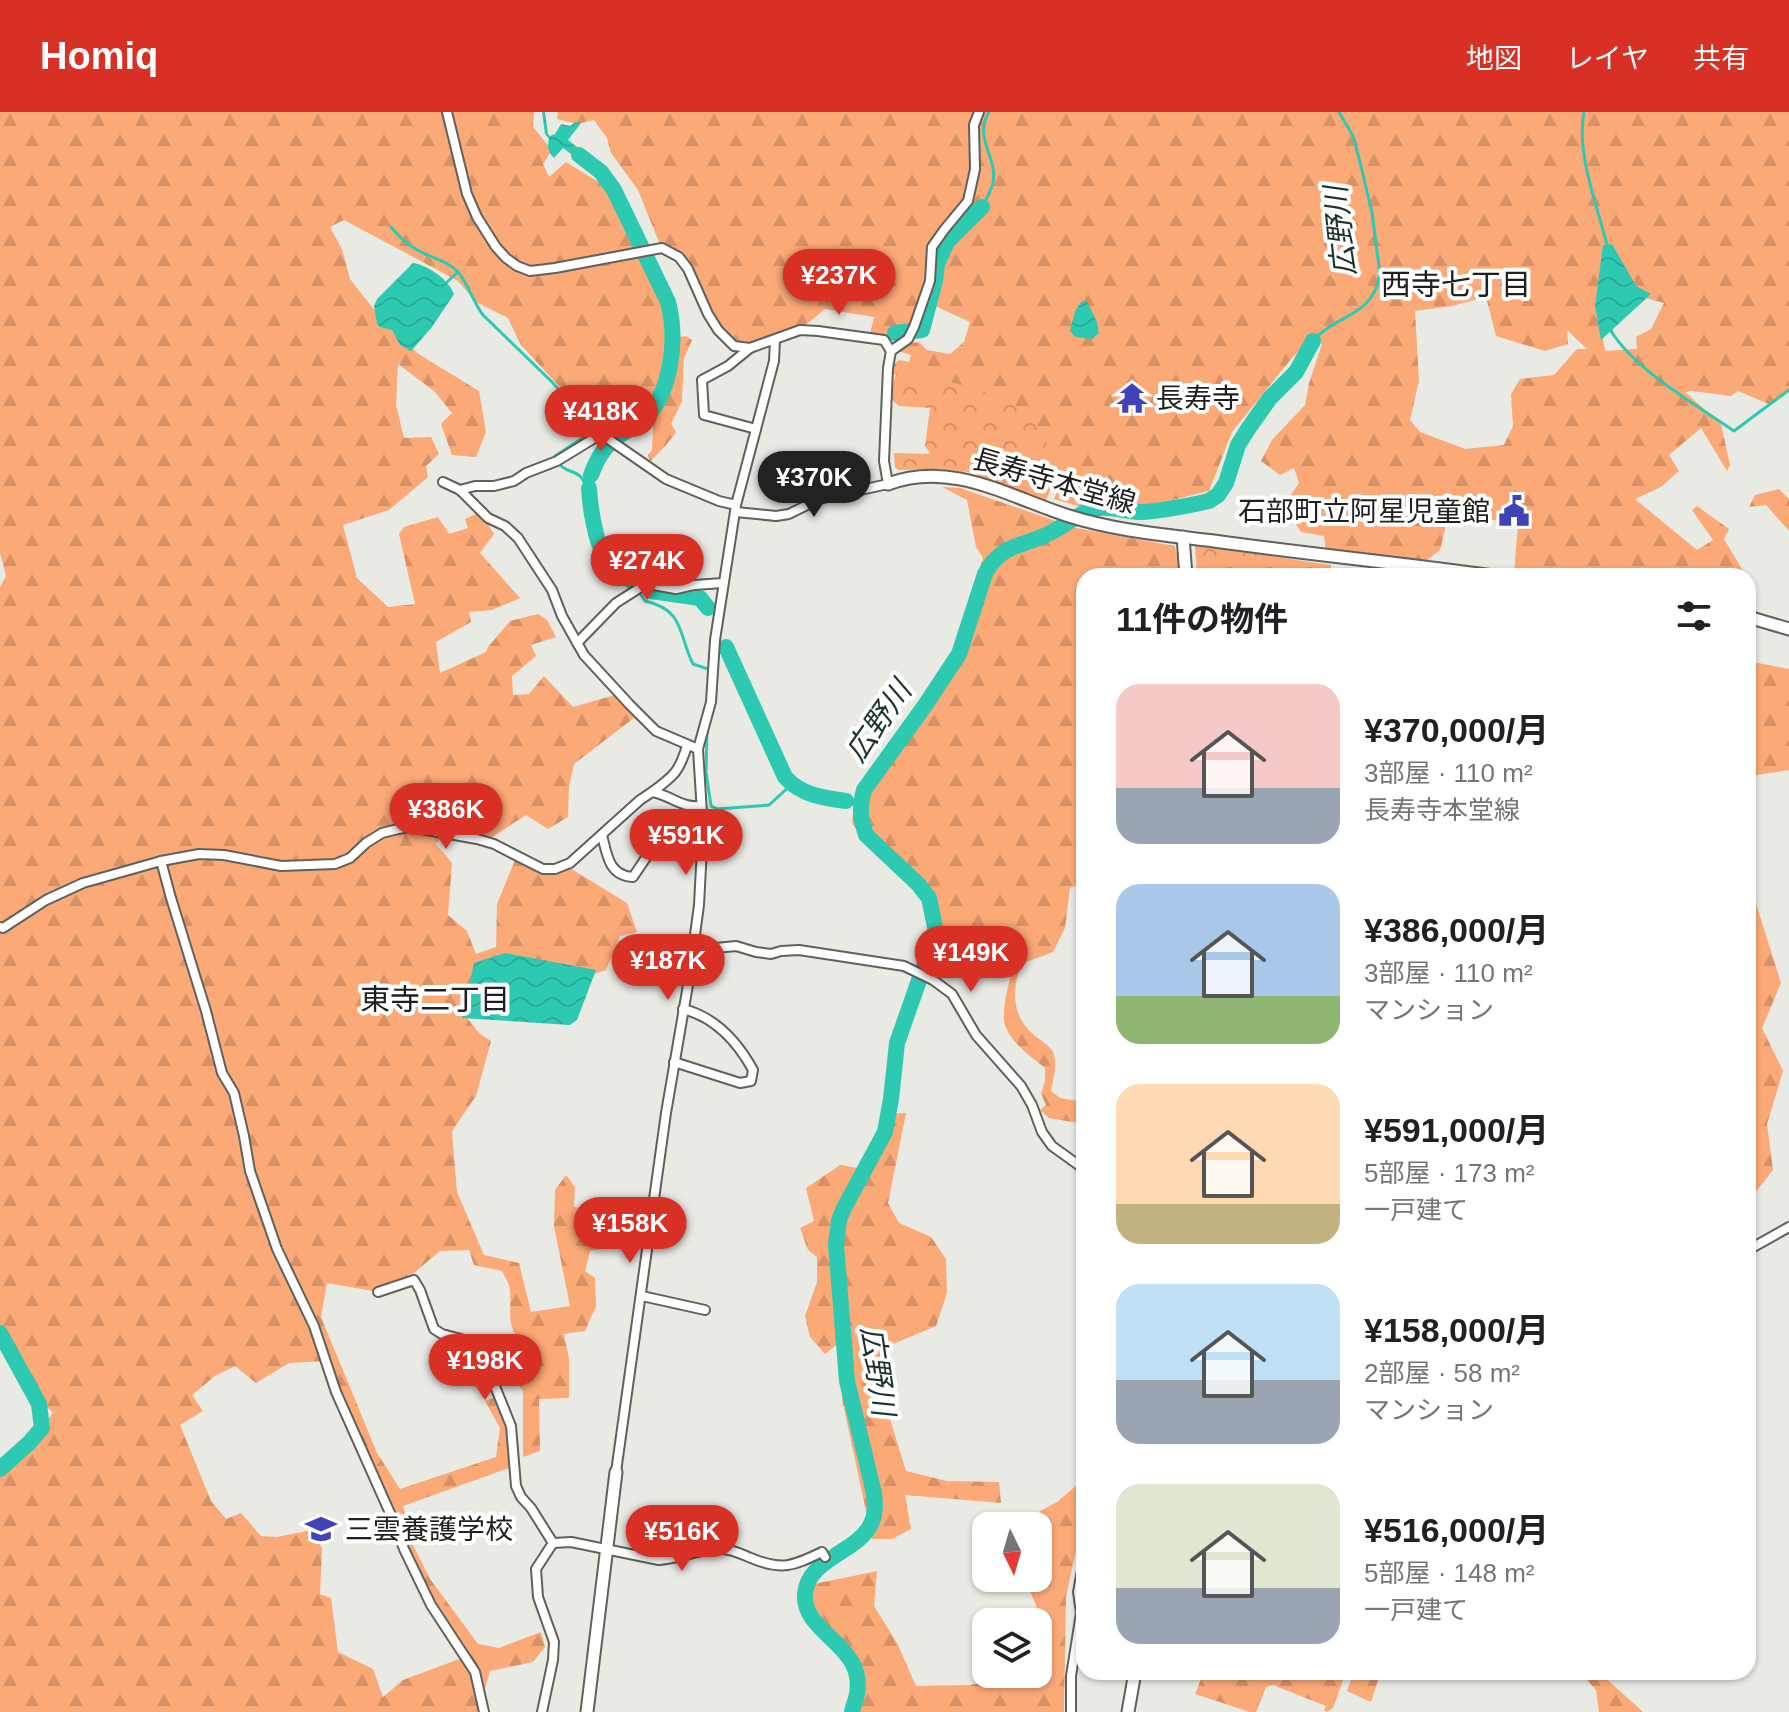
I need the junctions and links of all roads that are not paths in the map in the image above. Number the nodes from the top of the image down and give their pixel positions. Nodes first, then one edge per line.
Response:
1 (447, 112) edge
2 (979, 112) edge
3 (775, 340) junction
4 (750, 348) junction
5 (891, 351) junction
6 (756, 429) junction
7 (443, 482) dead end
8 (888, 484) junction
9 (460, 490) junction
10 (736, 508) junction
11 (1183, 537) junction
12 (1185, 568) edge
13 (1429, 568) edge
14 (723, 583) junction
15 (1756, 619) edge
16 (1789, 629) edge
17 (577, 643) junction
18 (687, 746) junction
19 (698, 749) junction
20 (652, 792) junction
21 (696, 807) junction
22 (602, 835) junction
23 (161, 861) junction
24 (0, 927) edge
25 (694, 948) junction
26 (683, 1009) junction
27 (674, 1062) junction
28 (1076, 1163) edge
29 (1789, 1227) edge
30 (1756, 1246) edge
31 (378, 1292) dead end
32 (642, 1296) junction
33 (705, 1310) dead end
34 (616, 1472) joint
35 (553, 1543) junction
36 (608, 1549) junction
37 (825, 1557) dead end
38 (1076, 1647) edge
39 (1074, 1658) joint
40 (1134, 1680) edge
41 (484, 1712) edge
42 (542, 1712) edge
43 (587, 1712) edge
44 (1071, 1712) edge
45 (1128, 1712) edge

1 - 4 street
2 - 5 street
3 - 4 street
3 - 5 street
3 - 6 street
4 - 6 street
5 - 8 street
6 - 10 street
7 - 9 street
8 - 10 street
8 - 11 main road, 長寿寺本堂線
9 - 10 street
9 - 17 street
10 - 14 street
11 - 12 main road
11 - 13 main road, 長寿寺本堂線
14 - 17 street
14 - 19 street
15 - 16 main road
17 - 18 street
18 - 19 street
18 - 20 street
19 - 21 street
20 - 21 street
20 - 22 street
21 - 22 street
21 - 25 street
22 - 23 street
23 - 24 street
23 - 41 street
25 - 26 street
25 - 28 street
26 - 27 street
26 - 27 street
27 - 32 street
29 - 30 street
31 - 35 street
32 - 33 street
32 - 34 street
34 - 36 main road
35 - 36 street
35 - 42 street
36 - 37 street
36 - 43 main road
38 - 39 street
39 - 44 street
40 - 45 main road

